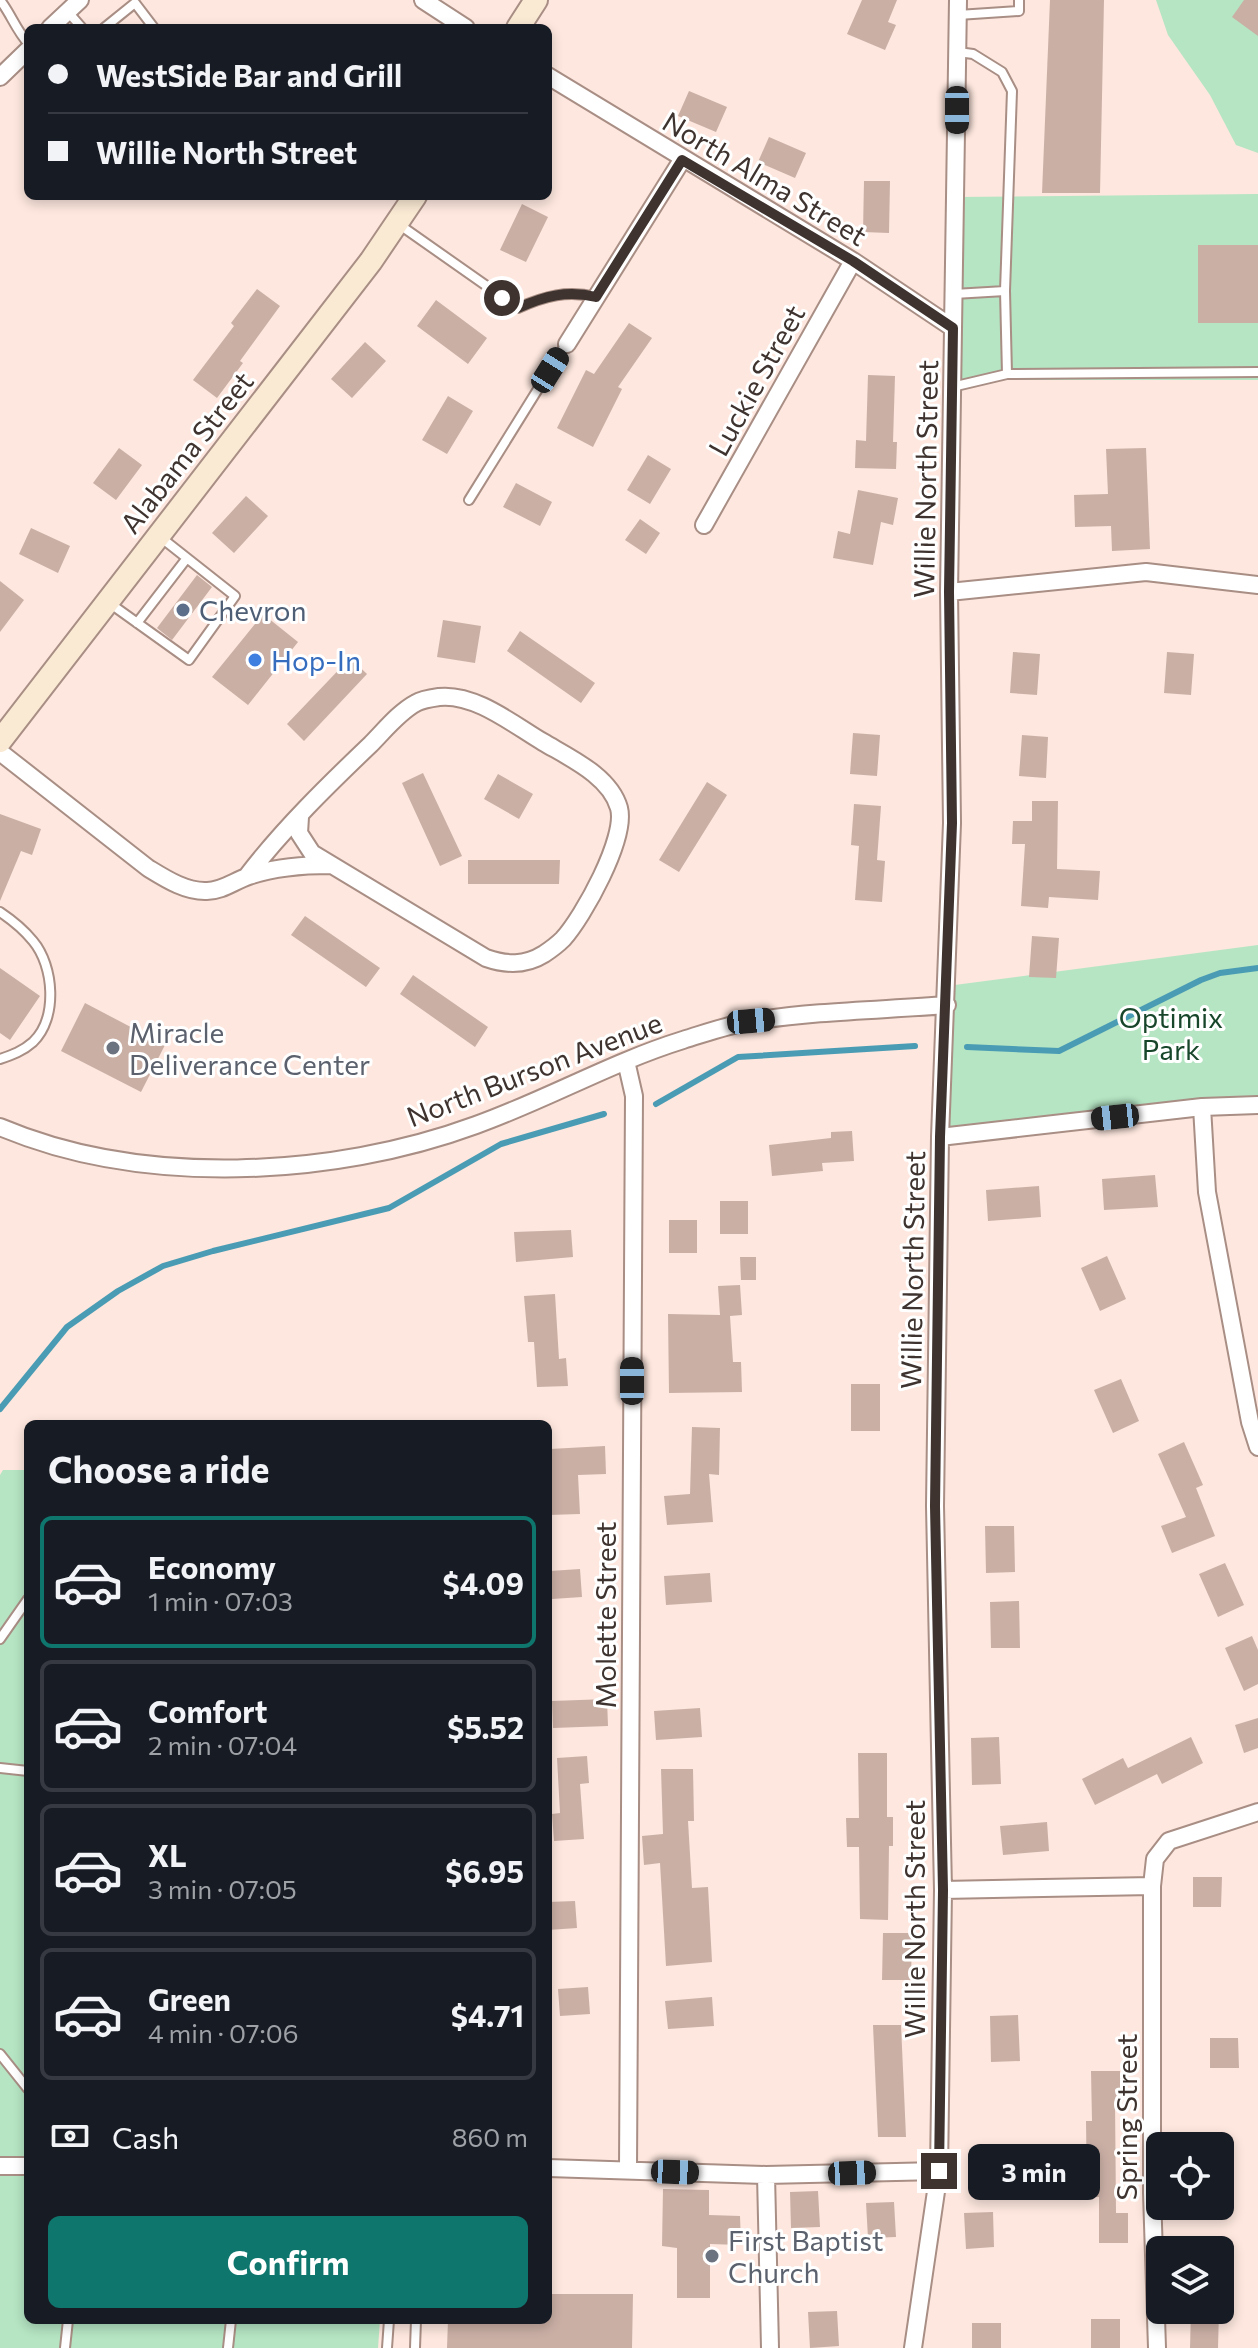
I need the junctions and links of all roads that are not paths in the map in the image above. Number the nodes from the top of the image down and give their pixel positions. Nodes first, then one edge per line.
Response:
1 (0, 0) edge
2 (423, 0) edge
3 (536, 0) edge
4 (1019, 0) edge
5 (68, 4) edge
6 (958, 8) edge
7 (53, 24) edge
8 (80, 24) edge
9 (109, 24) edge
10 (151, 24) edge
11 (460, 24) edge
12 (521, 24) edge
13 (24, 39) edge
14 (958, 52) junction
15 (24, 61) edge
16 (0, 77) edge
17 (552, 79) edge
18 (682, 160) junction
19 (412, 200) edge
20 (397, 223) junction
21 (853, 261) junction
22 (1005, 291) junction
23 (954, 294) junction
24 (596, 297) junction
25 (953, 328) junction
26 (567, 344) joint
27 (1258, 372) edge
28 (1007, 374) junction
29 (952, 387) junction
30 (469, 500) dead end
31 (704, 525) dead end
32 (158, 536) junction
33 (187, 558) junction
34 (1258, 585) edge
35 (949, 592) junction
36 (107, 602) junction
37 (137, 623) junction
38 (0, 741) edge
39 (0, 752) edge
40 (300, 817) junction
41 (331, 865) junction
42 (247, 876) junction
43 (0, 912) edge
44 (947, 1005) junction
45 (0, 1059) edge
46 (626, 1061) junction
47 (1258, 1105) edge
48 (1202, 1107) junction
49 (0, 1127) edge
50 (940, 1137) junction
51 (1258, 1447) edge
52 (24, 1605) edge
53 (0, 1639) edge
54 (0, 1768) edge
55 (24, 1771) edge
56 (1258, 1812) edge
57 (1152, 1886) junction
58 (943, 1890) junction
59 (0, 2054) edge
60 (24, 2084) edge
61 (0, 2166) edge
62 (24, 2166) edge
63 (552, 2168) edge
64 (628, 2170) junction
65 (939, 2171) junction
66 (766, 2175) junction
67 (68, 2324) edge
68 (231, 2324) edge
69 (389, 2324) edge
70 (416, 2324) edge
71 (65, 2348) edge
72 (228, 2348) edge
73 (387, 2348) edge
74 (415, 2348) edge
75 (770, 2348) edge
76 (913, 2348) edge
77 (1157, 2348) edge

1 - 13 lane
2 - 11 street
3 - 12 main road
4 - 6 lane
5 - 7 street
5 - 8 lane
6 - 14 street, Willie North Street
9 - 10 lane
14 - 22 lane
14 - 23 street, Willie North Street
15 - 16 street
17 - 18 street, North Alma Street
18 - 21 street, North Alma Street
18 - 24 street
19 - 20 main road, Alabama Street
20 - 24 lane
20 - 32 main road, Alabama Street
21 - 25 street, North Alma Street
21 - 31 street, Luckie Street
22 - 23 lane
22 - 28 lane
23 - 25 street, Willie North Street
24 - 26 street
25 - 29 street, Willie North Street
26 - 30 lane
27 - 28 lane
28 - 29 lane
29 - 35 street, Willie North Street
32 - 33 lane
32 - 36 main road, Alabama Street
33 - 37 lane
33 - 37 lane
34 - 35 street
35 - 44 street, Willie North Street
36 - 37 lane
36 - 38 main road, Alabama Street
39 - 42 street
40 - 41 street
40 - 41 street
40 - 42 street
41 - 42 street
43 - 45 lane
44 - 46 street, North Burson Avenue
44 - 50 street, Willie North Street
46 - 49 street, North Burson Avenue
46 - 64 street, Molette Street
47 - 48 street
48 - 50 street
48 - 51 street
50 - 58 street, Willie North Street
52 - 53 lane
54 - 55 lane
56 - 57 street, Spring Street
57 - 58 street
57 - 77 street, Spring Street
58 - 65 street, Willie North Street
59 - 60 lane
61 - 62 street
63 - 64 street
64 - 66 street
65 - 66 street
65 - 76 street, Willie North Street
66 - 75 street
67 - 71 lane
68 - 72 lane
69 - 73 lane
70 - 74 lane

